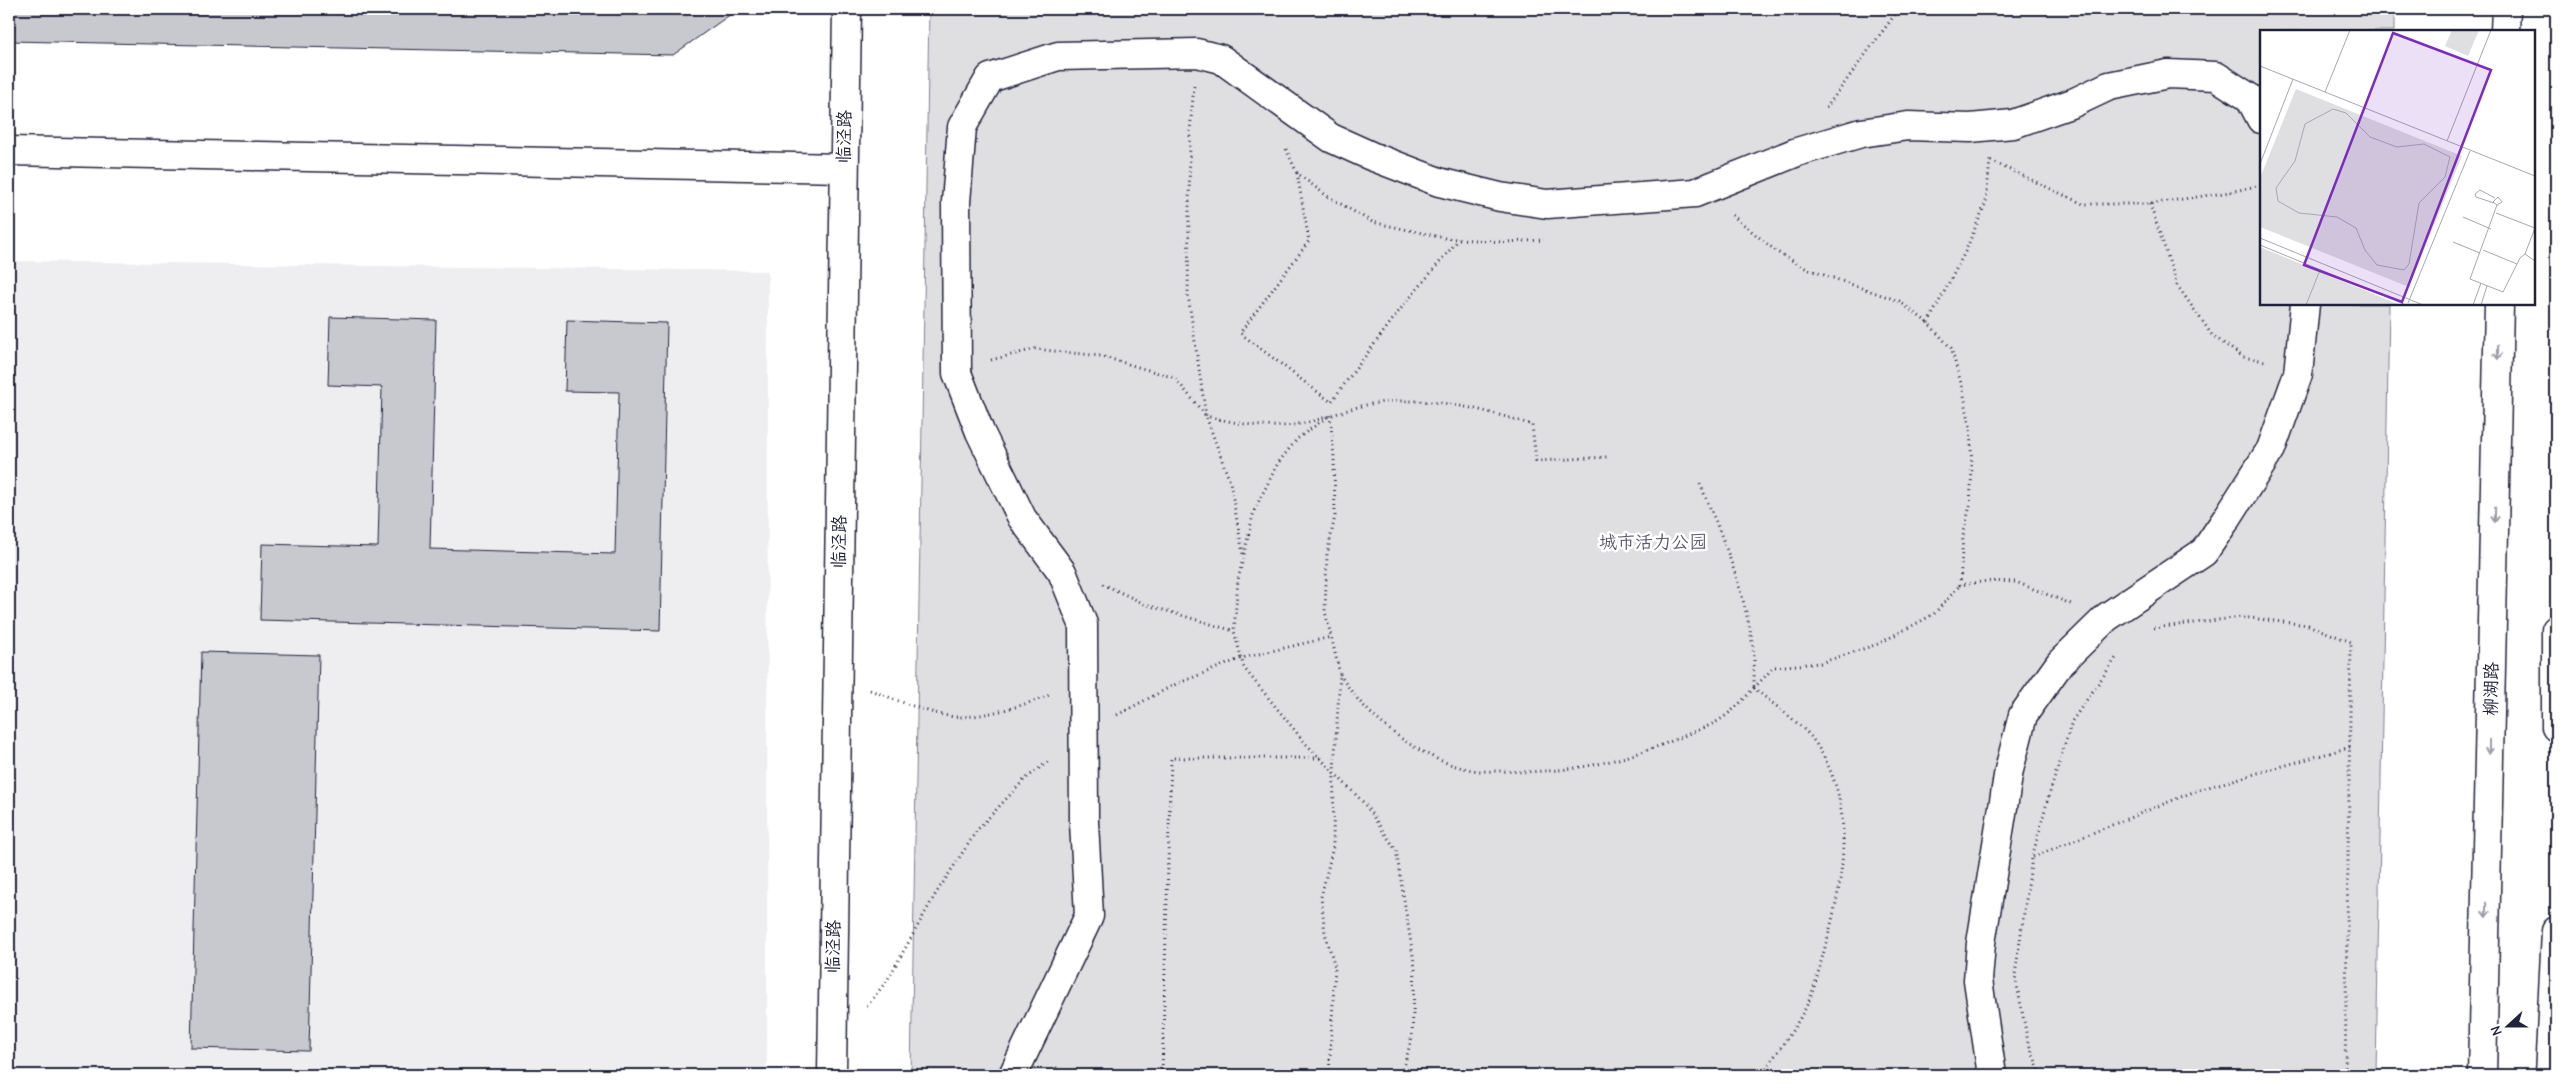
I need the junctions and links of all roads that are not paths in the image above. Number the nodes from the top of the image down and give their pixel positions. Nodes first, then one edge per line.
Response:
1 (847, 9) edge
2 (2506, 9) edge
3 (2505, 30) edge
4 (2260, 117) edge
5 (9, 151) edge
6 (843, 168) junction
7 (2305, 305) edge
8 (2499, 305) edge
9 (2556, 630) edge
10 (2556, 727) edge
11 (2556, 931) edge
12 (832, 1075) edge
13 (1013, 1075) edge
14 (1992, 1075) edge
15 (2482, 1075) edge
16 (2549, 1075) edge

1 - 6 street, 临泾路
2 - 3 street
4 - 13 street
5 - 6 street
6 - 12 street, 临泾路
7 - 14 street
8 -> 15 street, 柳湖路
9 - 10 street
11 - 16 street

